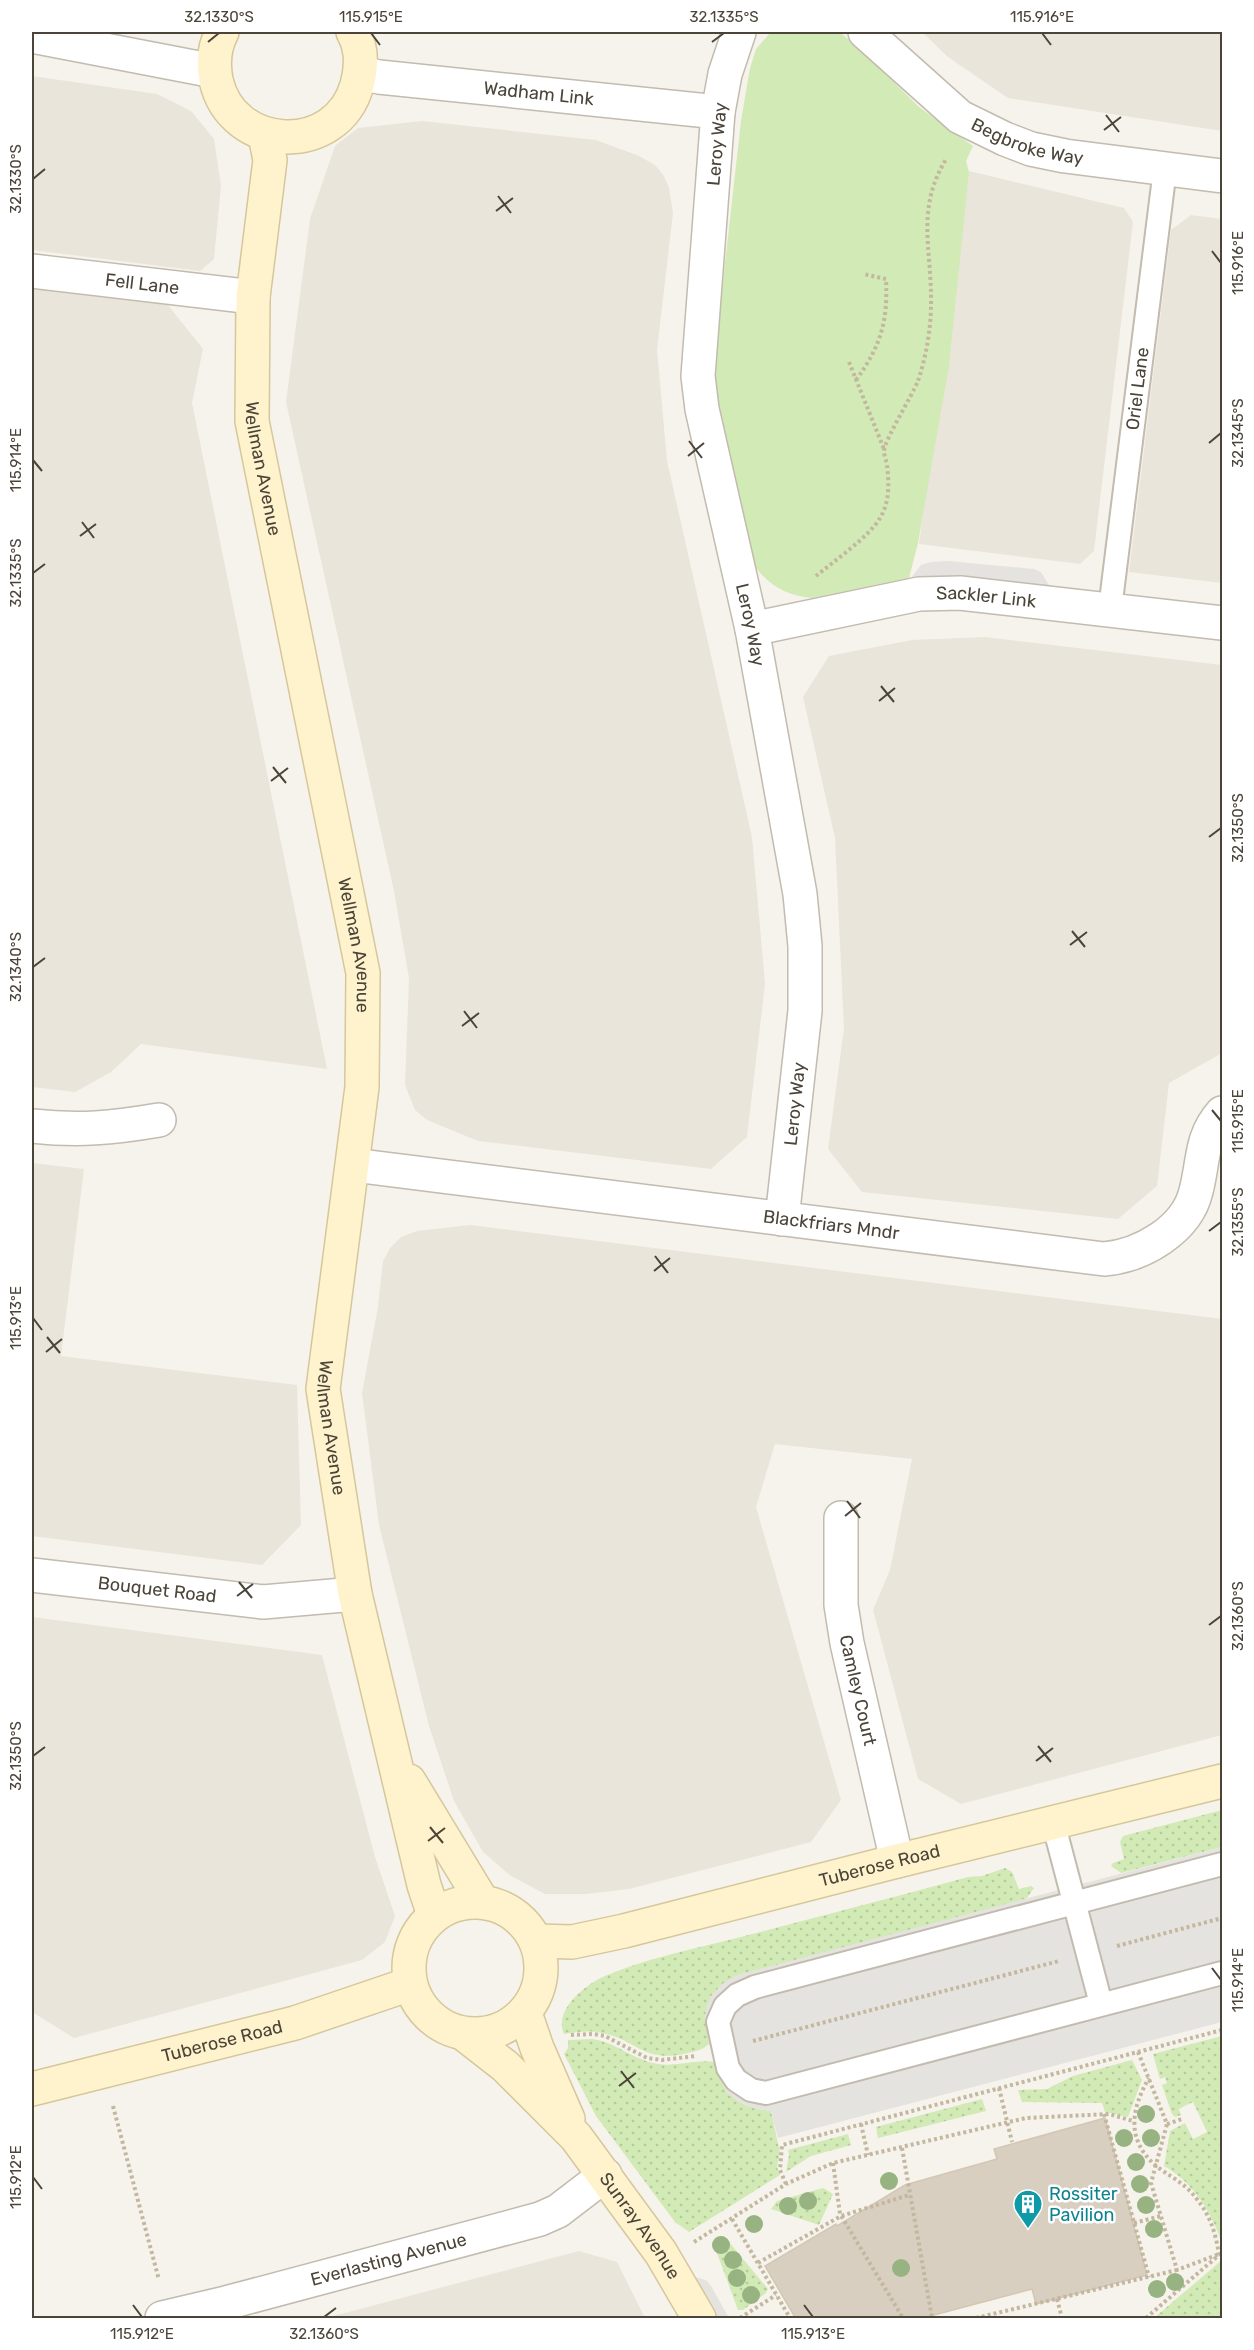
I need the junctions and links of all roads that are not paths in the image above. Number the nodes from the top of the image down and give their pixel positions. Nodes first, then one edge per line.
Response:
1 (222, 32) edge
2 (353, 32) edge
3 (739, 32) edge
4 (865, 32) edge
5 (32, 36) edge
6 (214, 71) junction
7 (360, 73) junction
8 (718, 112) junction
9 (265, 135) junction
10 (1165, 169) junction
11 (1222, 176) edge
12 (32, 271) edge
13 (253, 297) junction
14 (1110, 609) junction
15 (1222, 623) edge
16 (753, 629) junction
17 (1222, 1113) edge
18 (159, 1120) dead end
19 (32, 1126) edge
20 (353, 1165) junction
21 (782, 1219) junction
22 (841, 1518) dead end
23 (32, 1575) edge
24 (355, 1594) junction
25 (394, 1756) junction
26 (1222, 1781) edge
27 (1053, 1822) junction
28 (897, 1861) junction
29 (1222, 1864) edge
30 (482, 1901) junction
31 (1074, 1904) junction
32 (434, 1915) junction
33 (537, 1941) junction
34 (1222, 1973) edge
35 (411, 1984) junction
36 (1101, 2004) junction
37 (525, 2013) junction
38 (464, 2034) junction
39 (32, 2089) edge
40 (576, 2137) junction
41 (605, 2175) junction
42 (229, 2311) edge
43 (162, 2319) edge
44 (699, 2319) edge

1 - 6 street
2 - 7 street
3 - 8 street, Leroy Way
4 - 10 street, Begbroke Way
5 - 6 street
6 - 9 street
7 - 8 street, Wadham Link
7 - 9 street
8 - 16 street, Leroy Way
9 - 13 street, Wellman Avenue
10 - 11 street, Begbroke Way
10 - 14 lane, Oriel Lane
12 - 13 street, Fell Lane
13 - 20 street, Wellman Avenue
14 - 15 street, Sackler Link
14 - 16 street, Sackler Link
16 - 21 street, Leroy Way
17 - 21 street, Blackfriars Mndr
18 - 19 street
20 - 21 street, Blackfriars Mndr
20 - 24 street, Wellman Avenue
22 - 28 street, Camley Court
23 - 24 street, Bouquet Road
24 - 25 street, Wellman Avenue
25 - 30 street, Wellman Avenue
25 - 32 street, Wellman Avenue
26 - 27 street, Tuberose Road
27 - 28 street, Tuberose Road
27 - 31 lane
28 - 33 street, Tuberose Road
29 - 31 lane
30 - 32 street
30 - 33 street
31 - 36 lane
31 - 36 lane
32 - 35 street
33 - 37 street
34 - 36 lane
35 - 38 street
35 - 39 street, Tuberose Road
37 - 38 street
37 - 40 street, Sunray Avenue
38 - 40 street, Sunray Avenue
40 - 41 street, Sunray Avenue
41 - 42 street, Everlasting Avenue
41 - 44 street, Sunray Avenue
42 - 43 street, Everlasting Avenue

